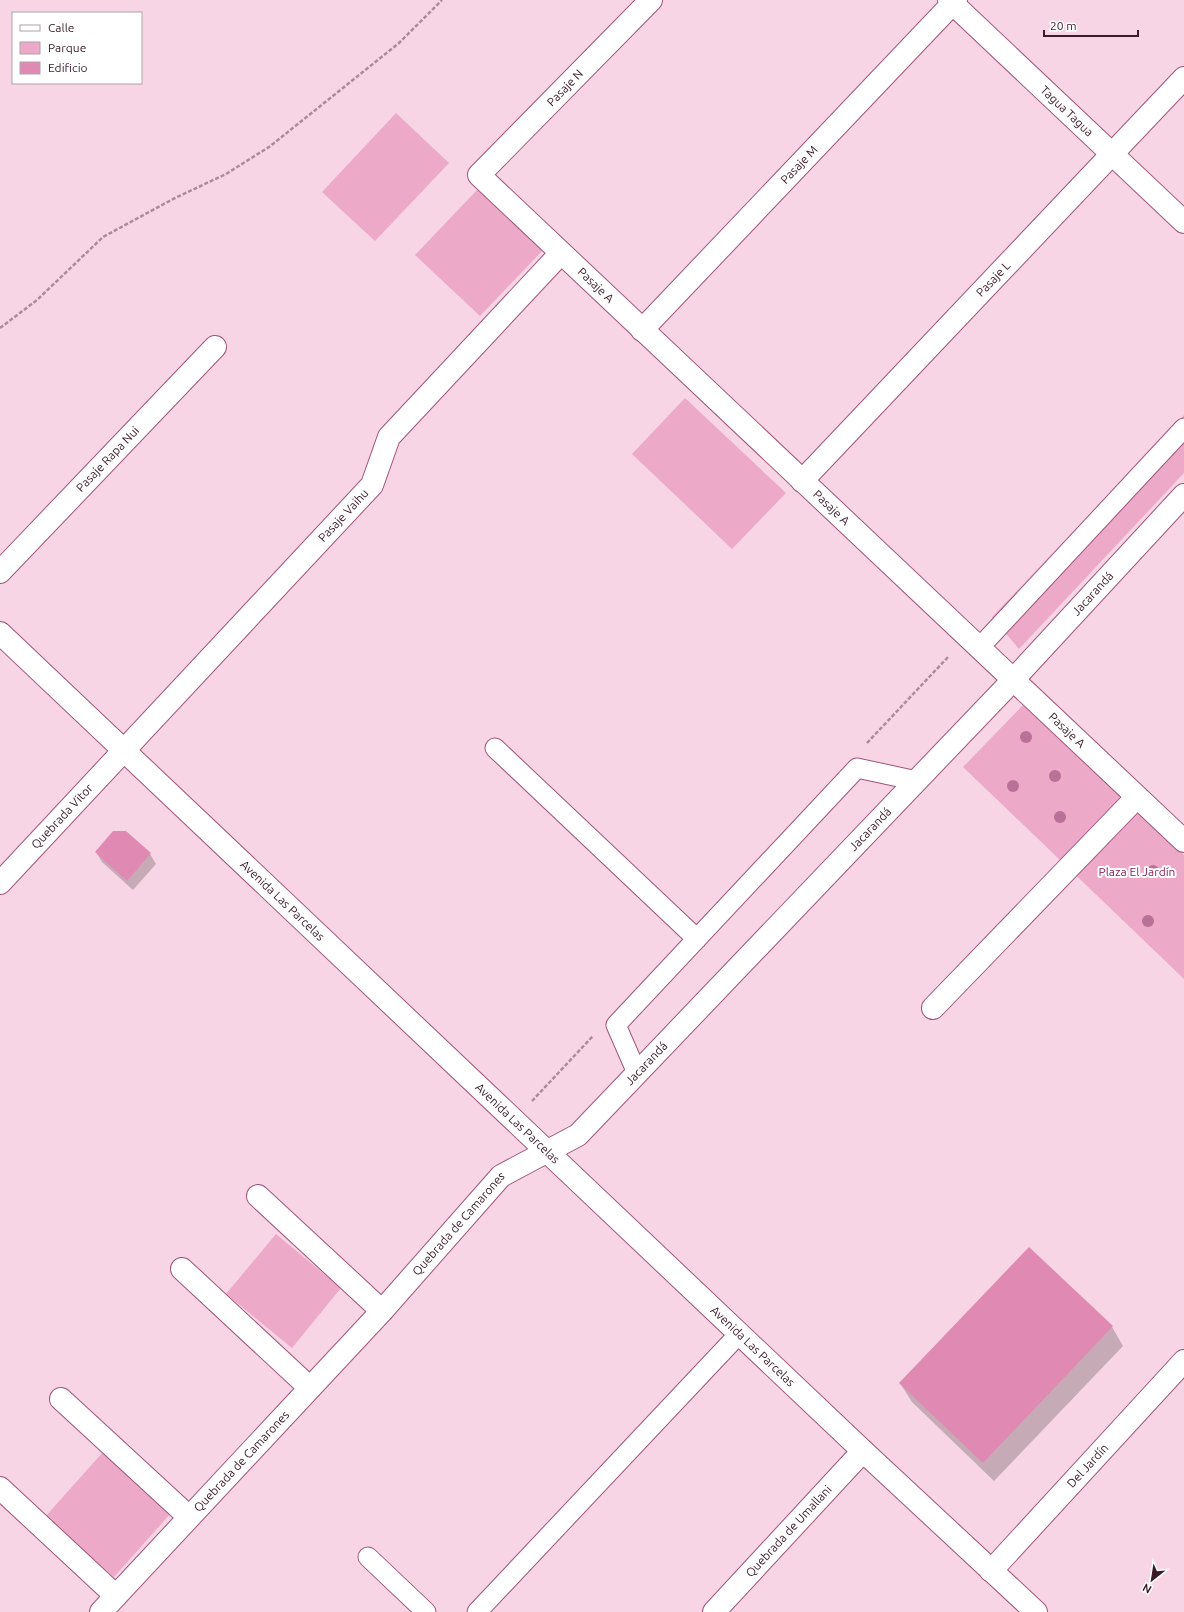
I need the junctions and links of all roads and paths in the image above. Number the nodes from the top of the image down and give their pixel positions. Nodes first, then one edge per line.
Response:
1 (442, 0) edge
2 (651, 0) edge
3 (953, 1) edge
4 (1184, 78) edge
5 (1112, 154) junction
6 (479, 176) joint
7 (1184, 222) edge
8 (561, 253) junction
9 (0, 328) edge
10 (642, 330) junction
11 (215, 347) dead end
12 (1184, 428) edge
13 (802, 481) junction
14 (1184, 495) edge
15 (0, 572) edge
16 (0, 633) edge
17 (979, 648) junction
18 (1013, 680) junction
19 (495, 748) dead end
20 (124, 751) junction
21 (917, 781) junction
22 (1138, 798) junction
23 (1182, 835) edge
24 (0, 883) edge
25 (697, 939) junction
26 (933, 1008) dead end
27 (637, 1073) junction
28 (547, 1151) junction
29 (258, 1196) dead end
30 (182, 1269) dead end
31 (382, 1311) junction
32 (739, 1334) junction
33 (1184, 1361) edge
34 (310, 1388) junction
35 (61, 1399) dead end
36 (863, 1451) junction
37 (0, 1488) edge
38 (189, 1517) junction
39 (368, 1557) dead end
40 (991, 1570) junction
41 (116, 1596) junction
42 (101, 1612) edge
43 (426, 1612) edge
44 (478, 1612) edge
45 (714, 1612) edge
46 (1036, 1612) edge

1 - 9 path
2 - 6 street, Pasaje N
3 - 5 street, Tagua Tagua
3 - 10 street, Pasaje M
4 - 5 street, Pasaje L
5 - 7 street, Tagua Tagua
5 - 13 street, Pasaje L
6 - 8 street, Pasaje A
8 - 10 street, Pasaje A
8 - 20 street, Pasaje Vaihu
10 - 13 street, Pasaje A
11 - 15 street, Pasaje Rapa Nui
12 - 17 lane
13 - 17 street, Pasaje A
14 - 18 street, Jacarandá
16 - 20 street, Avenida Las Parcelas
17 - 18 street, Pasaje A
18 - 21 street, Jacarandá
18 - 22 street, Pasaje A
19 - 25 lane
20 - 24 street, Quebrada Vitor
20 - 28 street, Avenida Las Parcelas
21 - 25 lane
21 - 27 street, Jacarandá
22 - 23 street, Pasaje A
22 - 26 street
25 - 27 lane
27 - 28 street, Jacarandá
28 - 31 street, Quebrada de Camarones
28 - 32 street, Avenida Las Parcelas
29 - 31 street
30 - 34 street
31 - 34 street, Quebrada de Camarones
32 - 36 street, Avenida Las Parcelas
32 - 44 lane
33 - 40 street, Del Jardín
34 - 38 street, Quebrada de Camarones
35 - 38 street, Quebrada de Camarones
36 - 40 street, Avenida Las Parcelas
36 - 45 street, Quebrada de Umallani
37 - 41 street
38 - 41 street, Quebrada de Camarones
39 - 43 lane
40 - 46 street, Avenida Las Parcelas
41 - 42 street, Quebrada de Camarones

